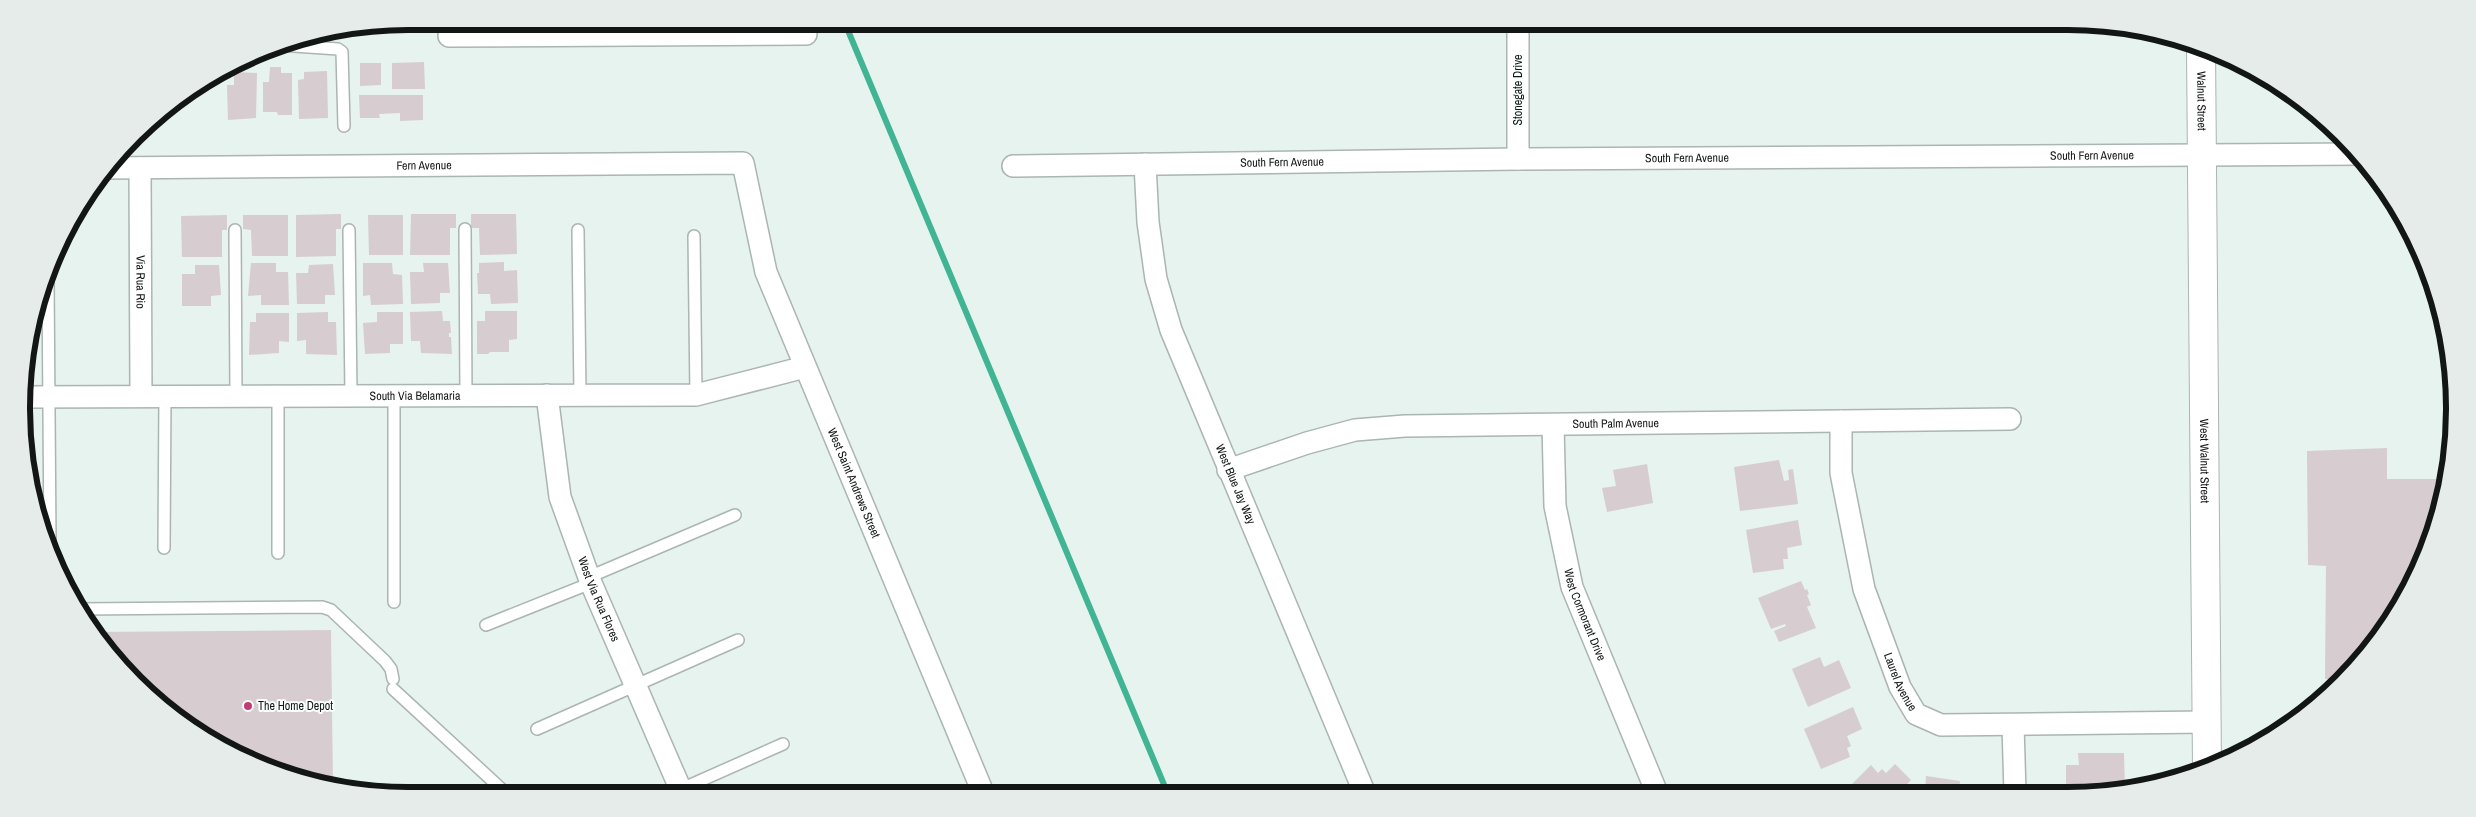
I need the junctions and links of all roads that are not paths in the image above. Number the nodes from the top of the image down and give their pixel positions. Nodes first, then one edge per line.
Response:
1 (605, 30) edge
2 (707, 30) edge
3 (1518, 30) edge
4 (806, 34) dead end
5 (449, 36) dead end
6 (299, 46) edge
7 (2201, 55) edge
8 (344, 126) dead end
9 (2345, 151) edge
10 (2202, 154) junction
11 (1518, 159) junction
12 (743, 163) joint
13 (1145, 164) junction
14 (1013, 166) dead end
15 (116, 168) edge
16 (140, 168) junction
17 (464, 229) dead end
18 (235, 230) dead end
19 (349, 230) dead end
20 (578, 230) dead end
21 (694, 236) dead end
22 (48, 293) edge
23 (806, 367) junction
24 (278, 395) junction
25 (351, 395) junction
26 (394, 395) junction
27 (466, 395) junction
28 (547, 395) junction
29 (580, 395) junction
30 (696, 395) junction
31 (141, 396) junction
32 (164, 396) junction
33 (236, 396) junction
34 (30, 397) edge
35 (49, 397) junction
36 (2010, 419) dead end
37 (1841, 421) junction
38 (1553, 425) junction
39 (1228, 470) junction
40 (735, 515) dead end
41 (50, 530) edge
42 (164, 548) dead end
43 (278, 553) dead end
44 (590, 580) junction
45 (394, 602) dead end
46 (88, 609) edge
47 (486, 625) dead end
48 (738, 640) dead end
49 (636, 686) junction
50 (2207, 722) junction
51 (2013, 725) junction
52 (537, 729) dead end
53 (783, 744) dead end
54 (2207, 760) edge
55 (500, 787) edge
56 (675, 787) edge
57 (690, 787) edge
58 (981, 787) edge
59 (1362, 787) edge
60 (1655, 787) edge
61 (2014, 787) edge

1 - 5 street
2 - 4 street
3 - 11 street, Stonegate Drive
6 - 8 lane
7 - 10 street, Walnut Street
9 - 10 street, South Fern Avenue
10 - 11 street, South Fern Avenue
10 - 50 street, West Walnut Street
11 - 13 street, South Fern Avenue
12 - 16 street, Fern Avenue
12 - 23 street, West Saint Andrews Street
13 - 14 street, South Fern Avenue
13 - 39 street, West Blue Jay Way
15 - 16 street, Fern Avenue
16 - 31 street, Via Rua Rio
17 - 27 lane
18 - 33 lane
19 - 25 lane
20 - 29 lane
21 - 30 lane
22 - 35 lane
23 - 30 street, South Via Belamaria
23 - 58 street, West Saint Andrews Street
24 - 25 street, South Via Belamaria
24 - 33 street, South Via Belamaria
24 - 43 lane
25 - 26 street, South Via Belamaria
26 - 27 street, South Via Belamaria
26 - 45 lane
27 - 28 street, South Via Belamaria
28 - 29 street, South Via Belamaria
28 - 44 street, West Via Rua Flores
29 - 30 street, South Via Belamaria
31 - 32 street, South Via Belamaria
31 - 35 street, South Via Belamaria
32 - 33 street, South Via Belamaria
32 - 42 lane
34 - 35 street, South Via Belamaria
35 - 41 lane
36 - 37 street, South Palm Avenue
37 - 38 street, South Palm Avenue
37 - 51 street, Laurel Avenue
38 - 39 street, South Palm Avenue
38 - 60 street, West Cormorant Drive
39 - 59 street, West Blue Jay Way
40 - 44 lane
44 - 47 lane
44 - 49 street, West Via Rua Flores
46 - 55 lane
48 - 49 lane
49 - 52 lane
49 - 56 street, West Via Rua Flores
50 - 51 street, Laurel Avenue
50 - 54 street, West Walnut Street
51 - 61 street
53 - 57 lane

